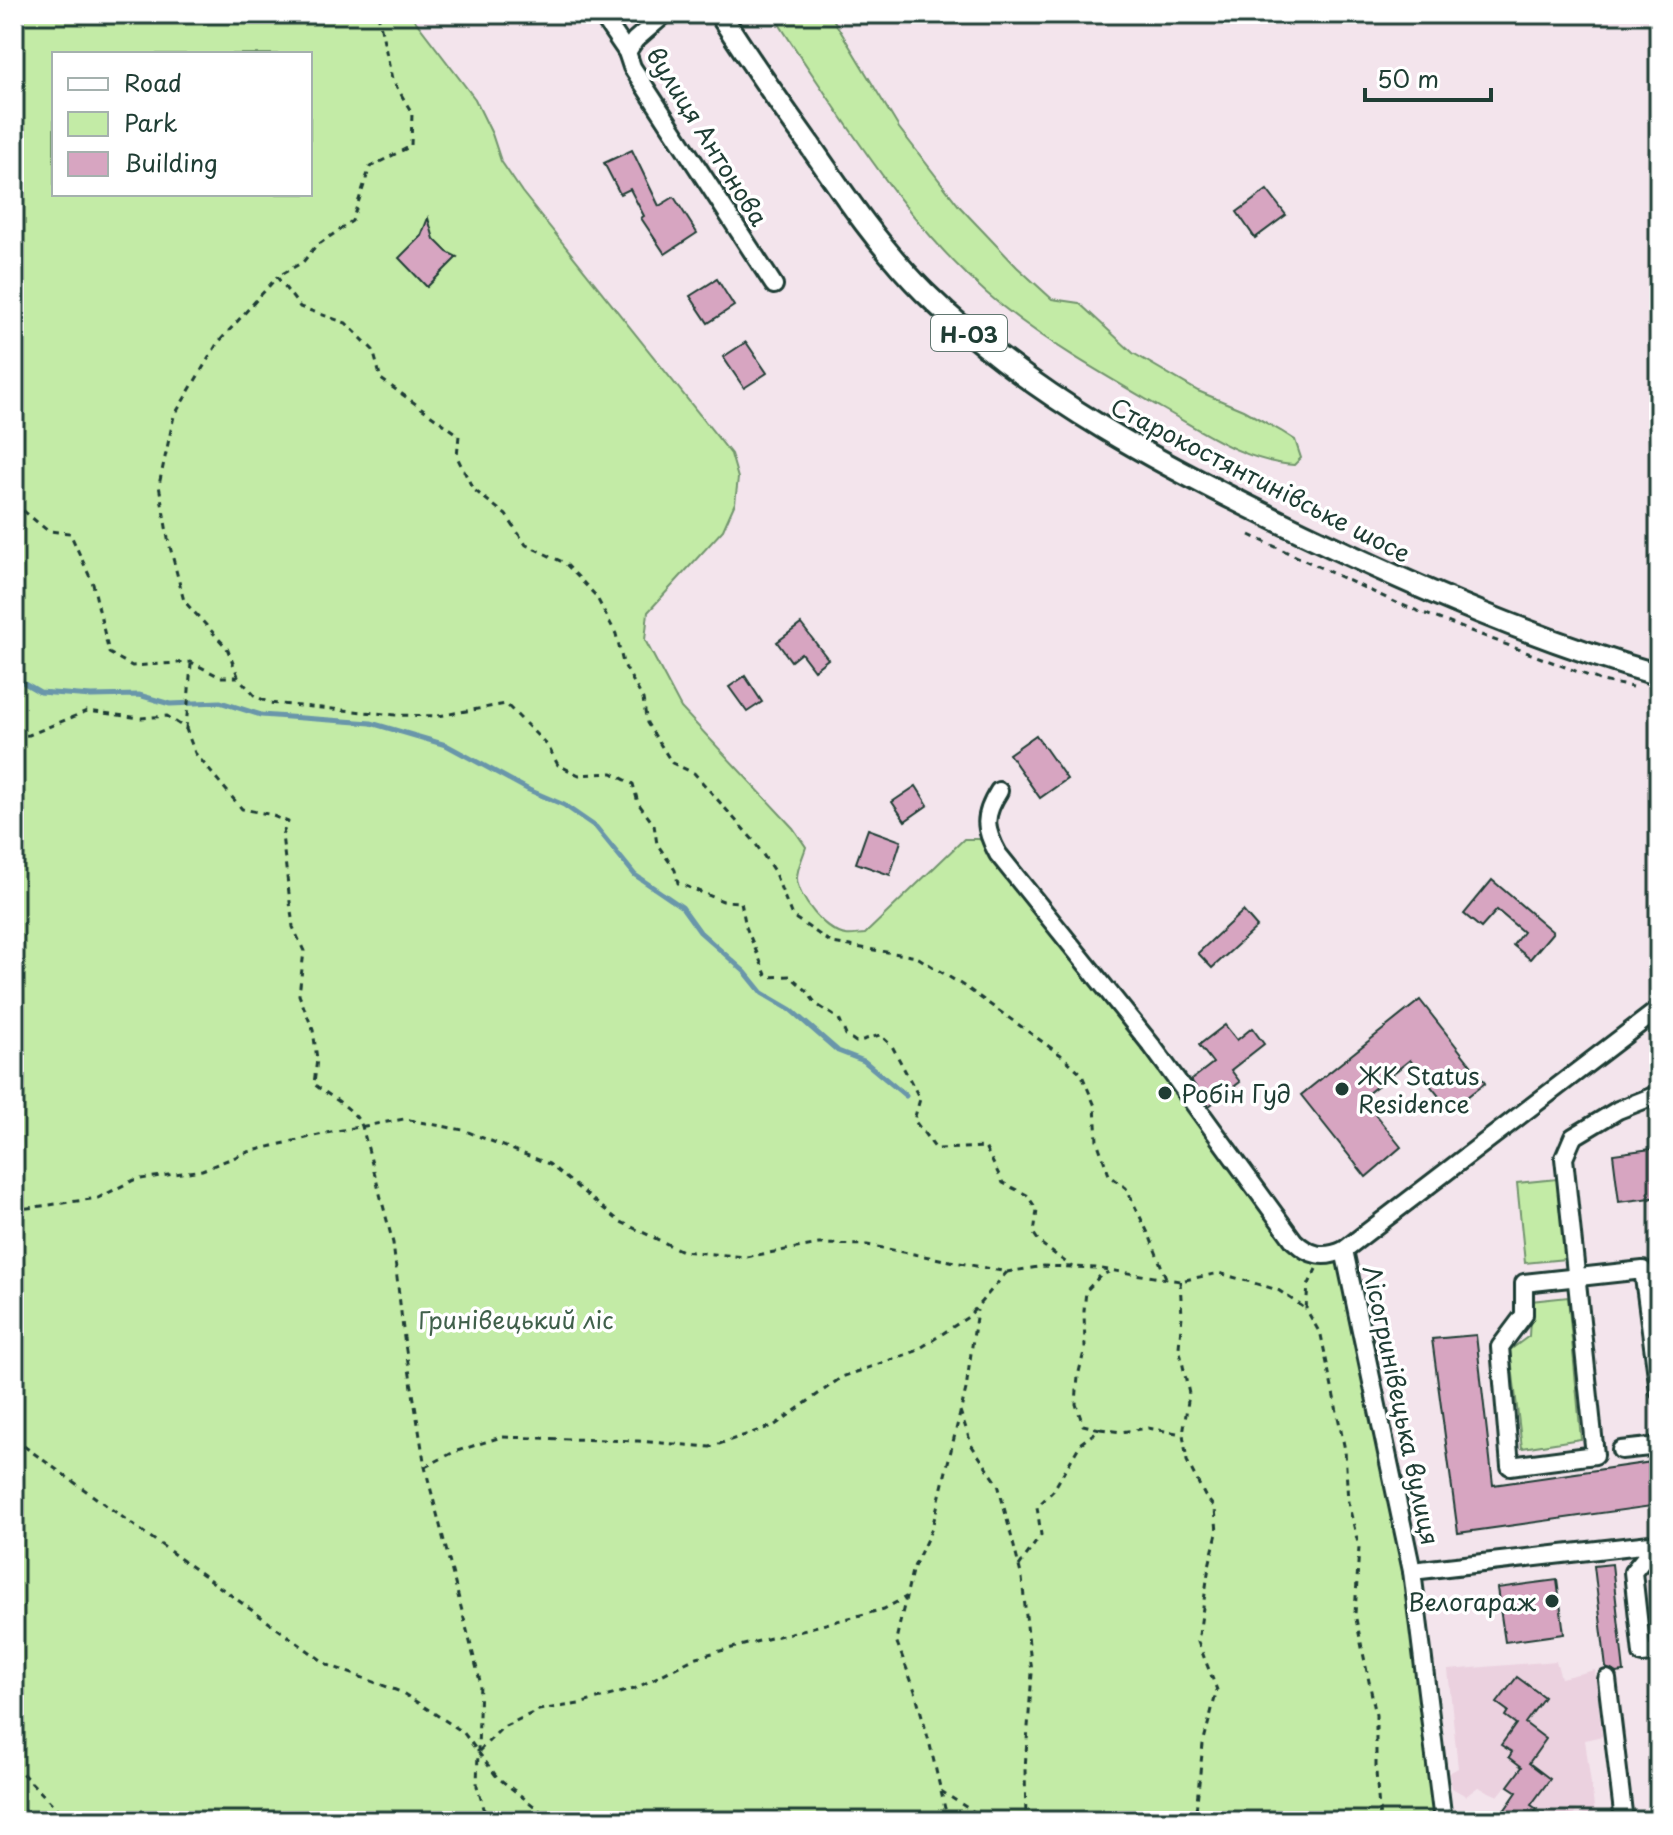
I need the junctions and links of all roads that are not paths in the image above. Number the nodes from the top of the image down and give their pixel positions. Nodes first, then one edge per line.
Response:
1 (601, 14) edge
2 (665, 14) edge
3 (720, 14) edge
4 (627, 52) junction
5 (774, 285) dead end
6 (1659, 675) edge
7 (999, 791) dead end
8 (1659, 1009) edge
9 (1659, 1094) edge
10 (1344, 1250) junction
11 (1575, 1278) junction
12 (1659, 1391) edge
13 (1659, 1446) edge
14 (1621, 1450) dead end
15 (1658, 1543) edge
16 (1412, 1571) junction
17 (1659, 1652) edge
18 (1607, 1679) dead end
19 (1443, 1821) edge
20 (1624, 1821) edge

1 - 4 street, вулиця Антонова
2 - 4 street
3 - 6 main road, Старокостянтинівське шосе / Н-03
4 - 5 street, вулиця Антонова
7 - 10 street
8 - 10 street, Лісогринівецька вулиця
9 - 11 street
10 - 16 street, Лісогринівецька вулиця
11 - 11 street
11 - 12 street
13 - 14 street
15 - 16 street
15 - 17 street
16 - 19 street, Лісогринівецька вулиця
18 - 20 street

